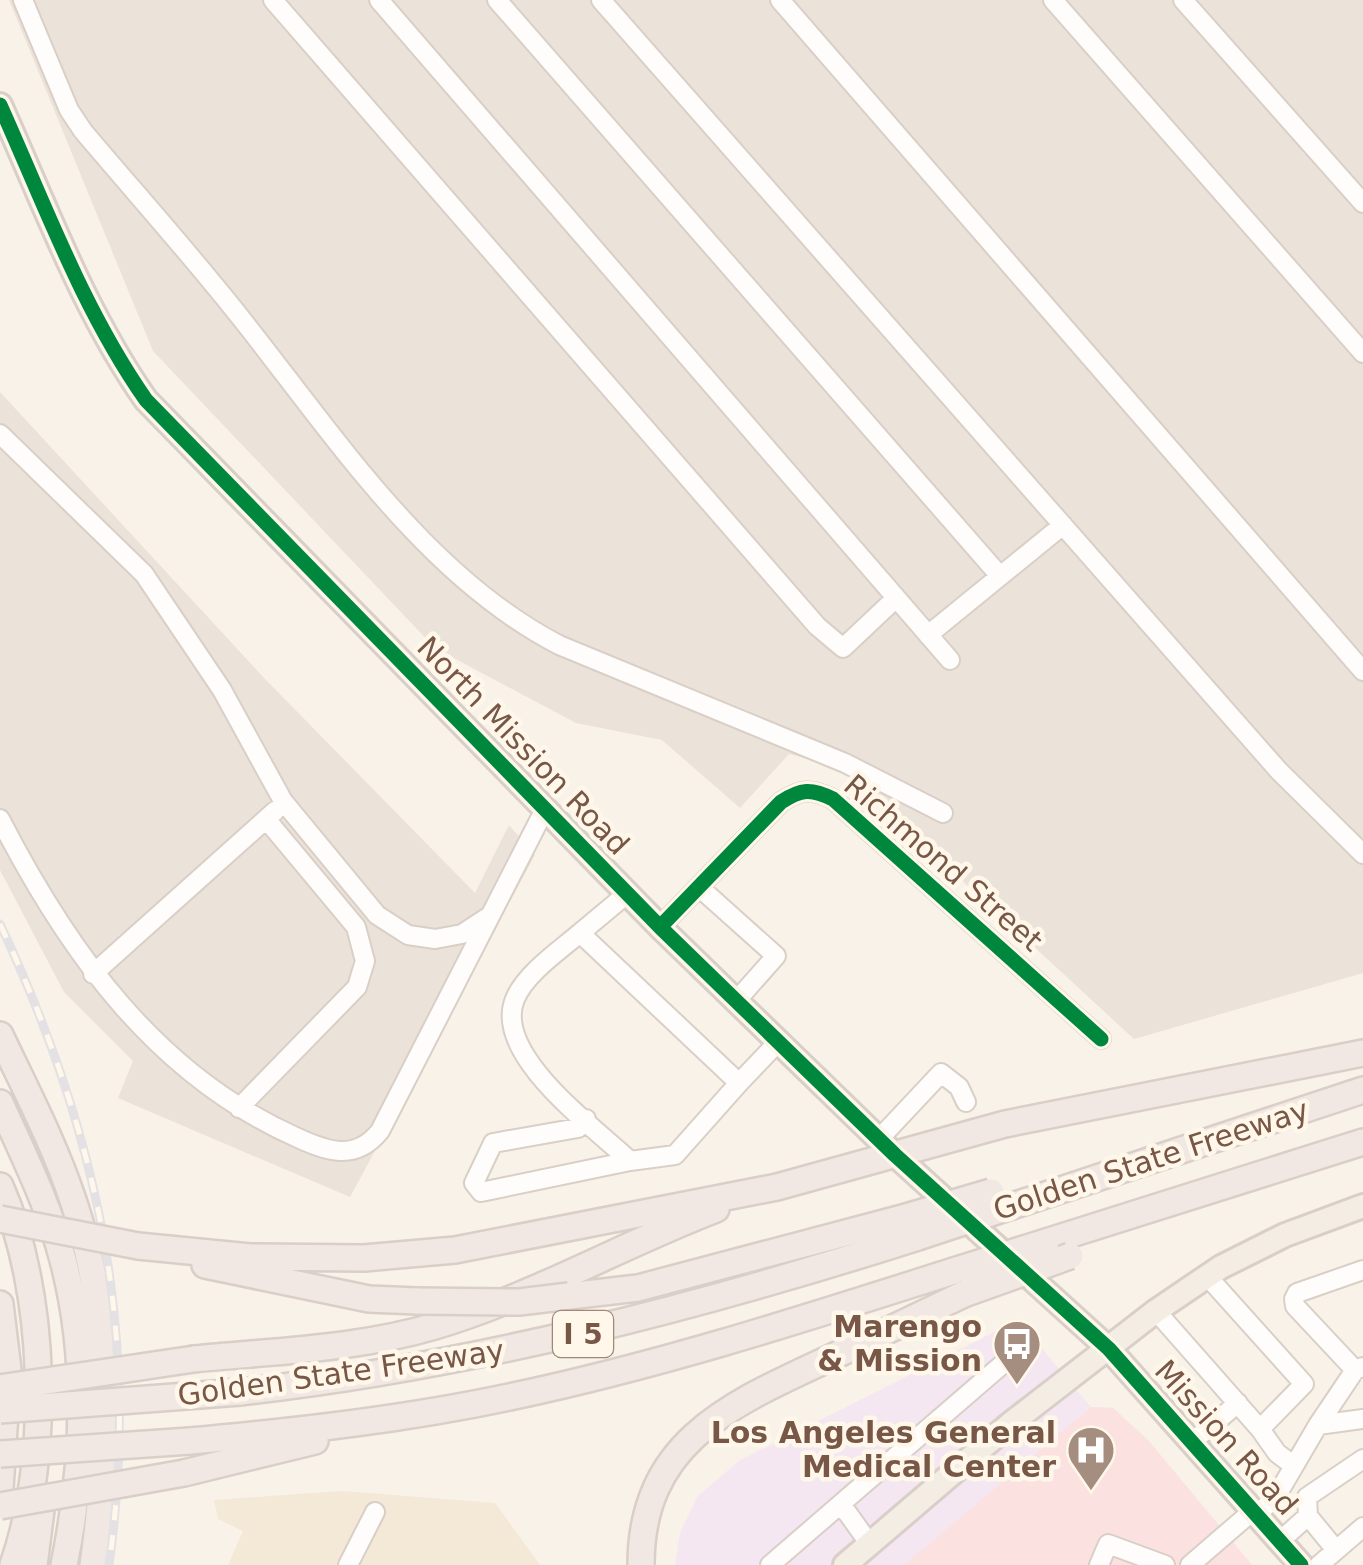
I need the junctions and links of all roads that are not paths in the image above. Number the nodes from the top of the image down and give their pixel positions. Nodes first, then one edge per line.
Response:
1 (23, 0) edge
2 (273, 0) edge
3 (379, 0) edge
4 (496, 0) edge
5 (601, 0) edge
6 (780, 0) edge
7 (1052, 0) edge
8 (1184, 0) edge
9 (0, 105) edge
10 (1363, 203) edge
11 (1363, 353) edge
12 (0, 434) edge
13 (1062, 524) junction
14 (1000, 576) junction
15 (896, 598) junction
16 (928, 635) junction
17 (950, 660) dead end
18 (1363, 671) edge
19 (283, 802) junction
20 (545, 809) junction
21 (943, 813) dead end
22 (0, 820) edge
23 (266, 820) junction
24 (1363, 854) edge
25 (699, 887) junction
26 (628, 893) junction
27 (492, 913) junction
28 (660, 926) junction
29 (580, 933) junction
30 (93, 974) junction
31 (737, 1000) junction
32 (0, 1035) edge
33 (1101, 1039) dead end
34 (778, 1041) junction
35 (1363, 1052) edge
36 (739, 1083) junction
37 (1363, 1090) edge
38 (966, 1102) dead end
39 (0, 1103) edge
40 (239, 1108) junction
41 (586, 1119) junction
42 (1363, 1142) edge
43 (887, 1147) junction
44 (630, 1161) junction
45 (1238, 1181) junction
46 (0, 1186) edge
47 (777, 1186) junction
48 (1363, 1206) edge
49 (0, 1219) edge
50 (912, 1227) junction
51 (243, 1265) junction
52 (1363, 1270) edge
53 (1207, 1276) junction
54 (962, 1282) junction
55 (0, 1304) edge
56 (1156, 1310) junction
57 (1027, 1344) dead end
58 (1109, 1349) junction
59 (1359, 1368) edge
60 (0, 1388) edge
61 (1238, 1404) junction
62 (0, 1410) edge
63 (404, 1417) junction
64 (1363, 1418) edge
65 (1318, 1425) junction
66 (35, 1427) junction
67 (1260, 1429) junction
68 (1192, 1442) junction
69 (0, 1454) edge
70 (1363, 1458) edge
71 (32, 1465) junction
72 (1294, 1466) junction
73 (0, 1488) edge
74 (841, 1504) junction
75 (0, 1506) edge
76 (1257, 1511) junction
77 (374, 1512) dead end
78 (1308, 1516) junction
79 (1357, 1532) edge
80 (1281, 1540) junction
81 (868, 1543) junction
82 (1336, 1550) junction
83 (0, 1554) edge
84 (12, 1565) edge
85 (34, 1565) edge
86 (64, 1565) edge
87 (93, 1565) edge
88 (348, 1565) edge
89 (642, 1565) edge
90 (770, 1565) edge
91 (845, 1565) edge
92 (1098, 1565) edge
93 (1165, 1565) edge
94 (1190, 1565) edge
95 (1302, 1565) edge
96 (1318, 1565) edge

1 - 21 street
2 - 15 street
3 - 15 street
4 - 14 street
5 - 13 street
6 - 18 street
7 - 11 street
8 - 10 street
9 - 20 main road, North Mission Road
12 - 19 street
13 - 14 street
13 - 24 street
14 - 16 street
15 - 16 street
16 - 17 street
19 - 23 street
19 - 27 street
20 - 26 main road, North Mission Road
20 - 27 street
22 - 30 street
23 - 30 street
23 - 40 street
25 - 28 street, Richmond Street
25 - 31 street
25 - 33 street, Richmond Street
26 - 28 main road, North Mission Road
26 - 29 street
27 - 40 street
28 - 31 main road, North Mission Road
29 - 36 street
29 - 41 street
30 - 40 street
31 - 34 main road, North Mission Road
32 - 87 highway
34 - 36 street
34 - 43 main road, North Mission Road
35 - 43 highway
36 - 44 street
37 - 50 highway, Golden State Freeway, bridge
38 - 43 street
39 - 86 highway
41 - 44 street
41 - 44 street
42 - 45 highway, Golden State Freeway / I 5
43 - 47 highway
43 - 58 main road, North Mission Road
45 - 54 highway, Golden State Freeway / I 5, bridge
45 - 54 highway, bridge
46 - 66 highway
47 - 51 highway
47 - 60 highway, bridge
48 - 53 main road
49 - 51 highway, bridge
50 - 51 highway, bridge
50 - 62 highway, Golden State Freeway / I 5, bridge
52 - 59 street
53 - 56 main road
53 - 67 street
54 - 63 highway, Golden State Freeway / I 5
54 - 89 highway
55 - 73 highway
56 - 58 main road
56 - 61 street
57 - 74 street
58 - 68 main road, Mission Road
58 - 81 main road
59 - 65 street
61 - 67 street
61 - 68 street
63 - 69 highway, Golden State Freeway / I 5, bridge
63 - 75 highway, bridge
64 - 65 street
65 - 72 street
66 - 71 highway
66 - 83 highway
67 - 72 street
68 - 76 main road, Mission Road
70 - 78 street
71 - 84 highway
71 - 85 highway
72 - 76 street
74 - 81 street
74 - 90 street
76 - 80 main road, Mission Road
76 - 94 street
77 - 88 street
78 - 80 street
78 - 82 street
79 - 82 street
80 - 95 main road, Mission Road
81 - 91 main road
82 - 96 street
92 - 93 street

